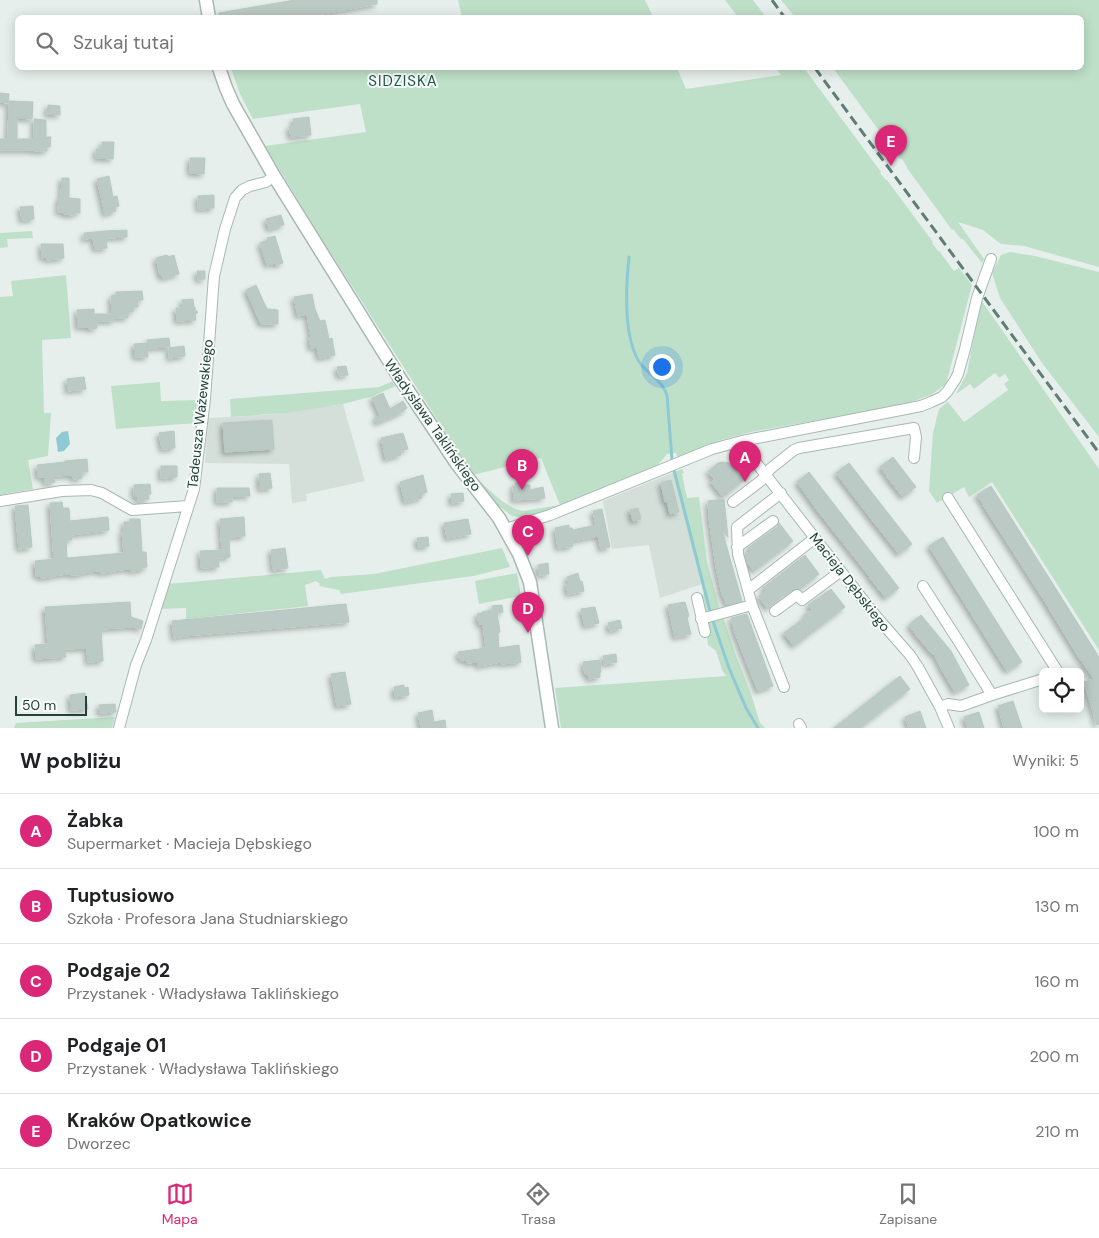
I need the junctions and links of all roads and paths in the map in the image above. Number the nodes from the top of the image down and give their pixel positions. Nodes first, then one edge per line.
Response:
1 (206, 0) edge
2 (208, 15) edge
3 (220, 70) edge
4 (272, 173) junction
5 (991, 259) dead end
6 (742, 441) junction
7 (914, 458) dead end
8 (766, 474) junction
9 (781, 493) junction
10 (948, 498) dead end
11 (0, 500) edge
12 (733, 502) dead end
13 (188, 506) junction
14 (773, 521) dead end
15 (506, 529) junction
16 (815, 538) junction
17 (737, 547) junction
18 (841, 571) junction
19 (923, 586) dead end
20 (748, 590) junction
21 (697, 598) dead end
22 (752, 604) junction
23 (775, 611) dead end
24 (702, 619) junction
25 (705, 632) dead end
26 (1055, 668) edge
27 (1039, 680) edge
28 (784, 687) dead end
29 (992, 694) junction
30 (940, 707) junction
31 (119, 728) edge
32 (552, 728) edge
33 (949, 728) edge

1 - 2 street
3 - 4 street, Władysława Taklińskiego
4 - 13 street, Tadeusza Ważewskiego
4 - 15 street, Władysława Taklińskiego
5 - 6 street
6 - 8 street, Macieja Dębskiego
6 - 15 street
7 - 8 street
8 - 9 street, Macieja Dębskiego
8 - 12 street
9 - 16 street, Macieja Dębskiego
9 - 17 street
10 - 26 street
11 - 13 street
13 - 31 street, Tadeusza Ważewskiego
14 - 17 street
15 - 32 street, Władysława Taklińskiego
16 - 18 street, Macieja Dębskiego
16 - 20 street
17 - 20 street
18 - 23 street
18 - 30 street, Macieja Dębskiego
19 - 29 street
20 - 22 street
21 - 24 street
22 - 24 street
22 - 28 street
24 - 25 street
27 - 29 street
29 - 30 street
30 - 33 street, Macieja Dębskiego

